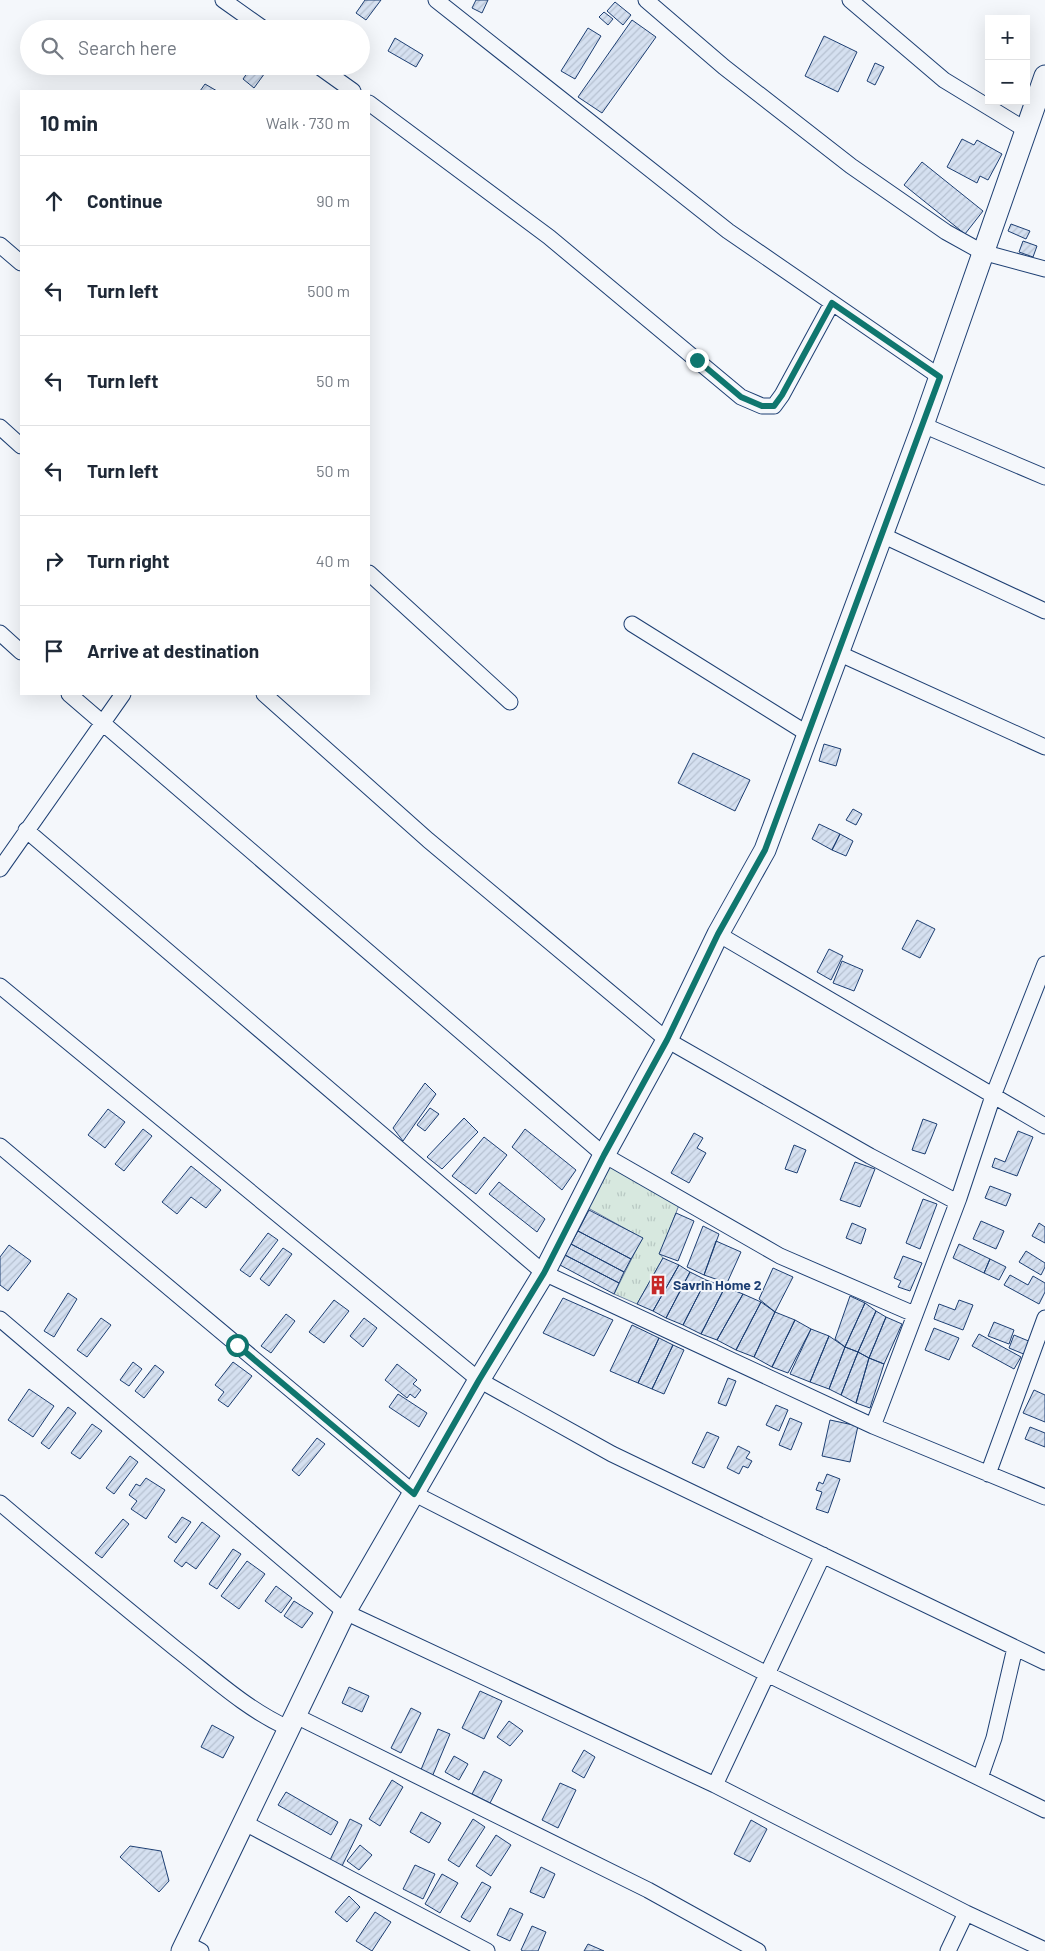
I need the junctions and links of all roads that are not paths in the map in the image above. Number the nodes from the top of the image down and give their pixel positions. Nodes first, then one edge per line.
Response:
1 (223, 0) edge
2 (436, 0) edge
3 (646, 0) edge
4 (850, 0) edge
5 (251, 20) edge
6 (331, 75) edge
7 (1045, 76) edge
8 (352, 90) edge
9 (370, 104) edge
10 (1026, 130) junction
11 (0, 245) edge
12 (982, 252) junction
13 (20, 262) edge
14 (1045, 269) edge
15 (832, 303) junction
16 (940, 377) junction
17 (923, 425) junction
18 (0, 427) edge
19 (20, 445) edge
20 (1045, 477) edge
21 (882, 535) junction
22 (370, 574) edge
23 (1045, 611) edge
24 (632, 624) dead end
25 (2, 638) edge
26 (20, 651) edge
27 (838, 653) junction
28 (70, 695) edge
29 (122, 695) edge
30 (265, 695) edge
31 (510, 702) dead end
32 (102, 723) junction
33 (808, 734) junction
34 (1045, 747) edge
35 (26, 830) junction
36 (0, 869) edge
37 (718, 934) junction
38 (1045, 964) edge
39 (0, 986) edge
40 (667, 1040) junction
41 (993, 1096) junction
42 (1045, 1126) edge
43 (0, 1146) edge
44 (604, 1155) junction
45 (957, 1202) junction
46 (544, 1273) junction
47 (914, 1314) junction
48 (1045, 1318) edge
49 (0, 1319) edge
50 (479, 1380) junction
51 (872, 1426) junction
52 (988, 1474) junction
53 (414, 1494) junction
54 (1045, 1498) edge
55 (0, 1503) edge
56 (823, 1555) junction
57 (345, 1612) junction
58 (1015, 1648) junction
59 (1045, 1662) edge
60 (767, 1674) junction
61 (291, 1722) junction
62 (980, 1778) junction
63 (715, 1785) junction
64 (1045, 1810) edge
65 (244, 1822) junction
66 (966, 1913) junction
67 (190, 1948) edge
68 (1045, 1950) edge
69 (487, 1951) edge
70 (758, 1951) edge
71 (948, 1951) edge

1 - 5 street
2 - 15 street
3 - 12 street
4 - 10 street
6 - 8 street
7 - 10 street
9 - 15 street
10 - 12 street
11 - 13 street
12 - 14 street
12 - 16 street
15 - 16 street
16 - 17 street
17 - 20 street
17 - 21 street
18 - 19 street
21 - 23 street
21 - 27 street
22 - 31 street
24 - 33 street
25 - 26 street
27 - 33 street
27 - 34 street
28 - 32 street
29 - 32 street
30 - 40 street
32 - 35 street
32 - 44 street
33 - 37 street
35 - 36 street
35 - 46 street
37 - 40 street
37 - 41 street
38 - 41 street
39 - 50 street
40 - 44 street
40 - 45 street
41 - 42 street
41 - 45 street
43 - 53 street
44 - 46 street
44 - 47 street
45 - 47 street
46 - 50 street
46 - 51 street
47 - 51 street
48 - 52 street
49 - 57 street
50 - 53 street
50 - 56 street
51 - 52 street
52 - 54 street
53 - 57 street
53 - 60 street
55 - 61 street
56 - 58 street
56 - 60 street
57 - 61 street
57 - 63 street
58 - 59 street
58 - 62 street
60 - 62 street
60 - 63 street
61 - 65 street
61 - 70 street
62 - 64 street
63 - 66 street
65 - 67 street
65 - 69 street
66 - 68 street
66 - 71 street

